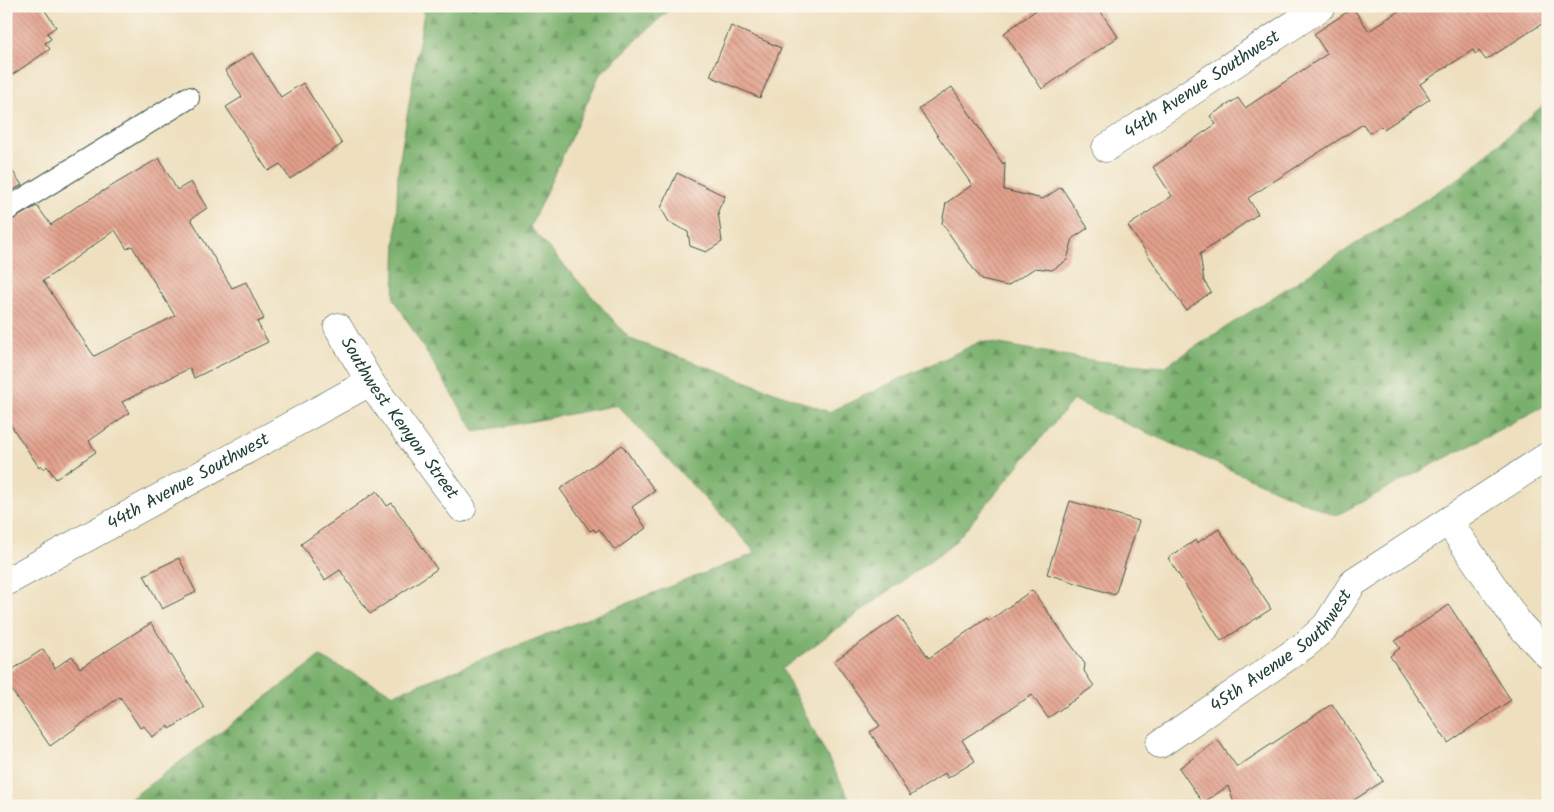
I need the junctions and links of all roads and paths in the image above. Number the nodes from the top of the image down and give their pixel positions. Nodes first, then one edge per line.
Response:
1 (1322, 6) edge
2 (188, 98) dead end
3 (1106, 148) dead end
4 (6, 210) edge
5 (338, 327) dead end
6 (370, 382) junction
7 (1548, 456) edge
8 (462, 508) dead end
9 (1448, 521) junction
10 (8, 578) edge
11 (1548, 655) edge
12 (1160, 744) dead end

1 - 3 street, 44th Avenue Southwest
2 - 4 lane
5 - 6 street, Southwest Kenyon Street
6 - 8 street, Southwest Kenyon Street
6 - 10 street, 44th Avenue Southwest
7 - 9 street, 45th Avenue Southwest
9 - 11 street
9 - 12 street, 45th Avenue Southwest

